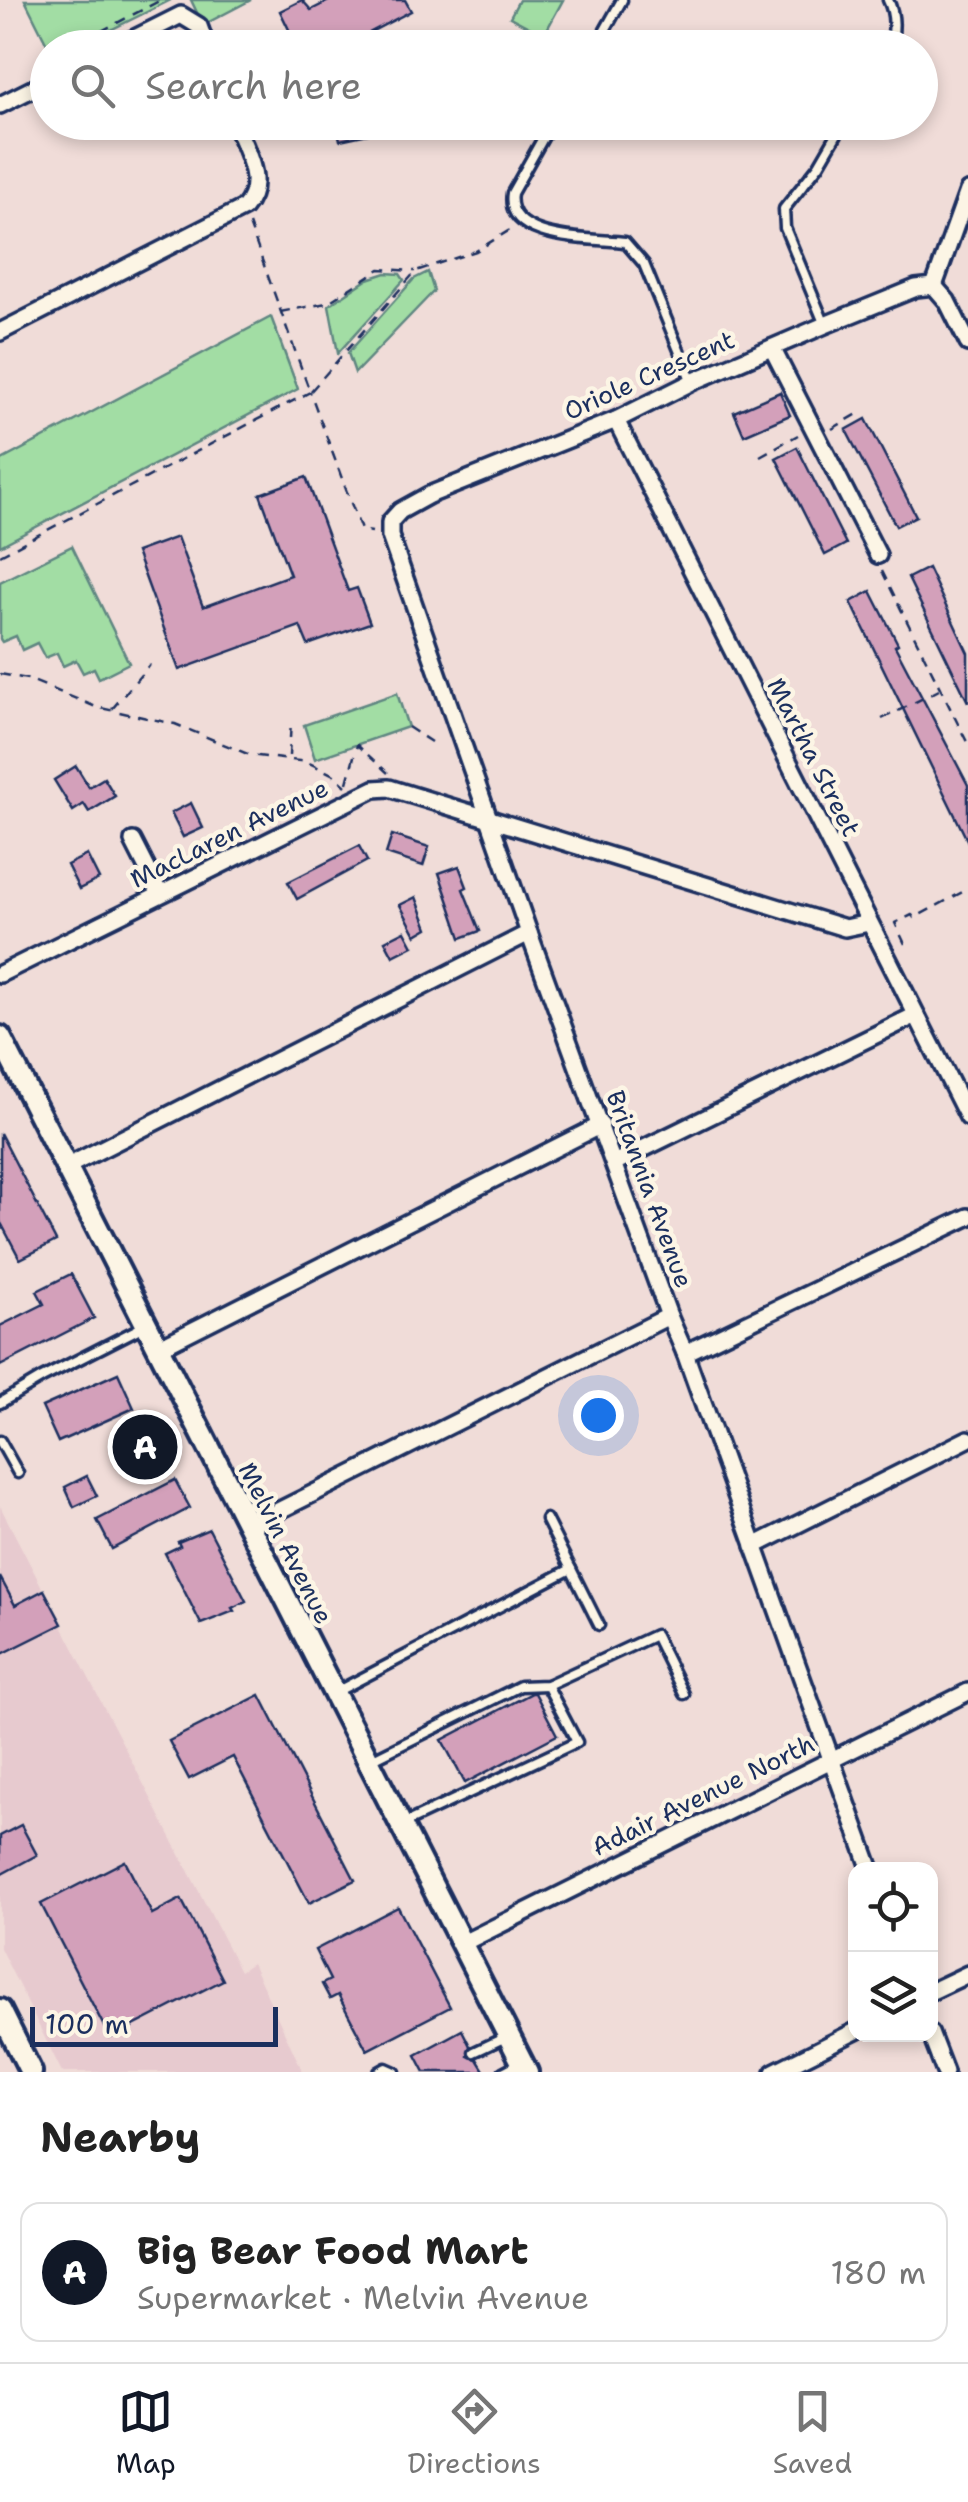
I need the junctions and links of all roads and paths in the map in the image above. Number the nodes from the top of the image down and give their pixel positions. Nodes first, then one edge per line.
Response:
1 (161, 0) edge
2 (622, 0) edge
3 (888, 0) edge
4 (104, 30) edge
5 (152, 30) edge
6 (200, 30) edge
7 (605, 30) edge
8 (893, 30) edge
9 (30, 90) edge
10 (0, 106) edge
11 (242, 140) edge
12 (542, 140) edge
13 (834, 140) edge
14 (968, 190) edge
15 (248, 202) junction
16 (521, 222) junction
17 (416, 271) junction
18 (934, 286) junction
19 (278, 312) junction
20 (825, 325) junction
21 (0, 332) edge
22 (968, 343) edge
23 (772, 348) junction
24 (692, 382) junction
25 (310, 392) junction
26 (861, 412) dead end
27 (616, 420) junction
28 (815, 432) junction
29 (760, 456) dead end
30 (390, 529) junction
31 (0, 555) edge
32 (878, 555) joint
33 (150, 664) dead end
34 (0, 674) edge
35 (940, 690) junction
36 (111, 710) junction
37 (882, 719) dead end
38 (291, 721) dead end
39 (408, 727) dead end
40 (432, 742) dead end
41 (968, 744) edge
42 (289, 758) junction
43 (405, 793) junction
44 (488, 818) junction
45 (132, 841) dead end
46 (968, 890) edge
47 (160, 894) junction
48 (869, 923) junction
49 (529, 933) junction
50 (905, 944) dead end
51 (0, 974) edge
52 (916, 1015) junction
53 (0, 1037) edge
54 (968, 1117) edge
55 (601, 1126) junction
56 (614, 1163) junction
57 (66, 1167) junction
58 (968, 1217) edge
59 (669, 1316) junction
60 (146, 1325) junction
61 (158, 1348) junction
62 (686, 1353) junction
63 (0, 1403) edge
64 (968, 1439) edge
65 (0, 1440) edge
66 (18, 1473) dead end
67 (546, 1520) dead end
68 (250, 1525) junction
69 (754, 1546) junction
70 (571, 1569) junction
71 (599, 1625) dead end
72 (547, 1685) junction
73 (968, 1692) edge
74 (334, 1693) junction
75 (684, 1694) dead end
76 (832, 1759) junction
77 (369, 1761) junction
78 (401, 1825) junction
79 (869, 1862) edge
80 (461, 1944) junction
81 (968, 1974) edge
82 (938, 1988) edge
83 (0, 2010) edge
84 (848, 2034) edge
85 (508, 2036) junction
86 (933, 2042) edge
87 (474, 2052) dead end
88 (517, 2069) edge
89 (31, 2072) edge
90 (378, 2072) edge
91 (396, 2072) edge
92 (774, 2072) edge
93 (945, 2072) edge

1 - 4 path
2 - 7 lane
3 - 8 lane
5 - 6 street
9 - 10 street
11 - 15 street
12 - 16 lane
13 - 20 lane
14 - 18 street
15 - 19 path
15 - 21 street
16 - 17 path
16 - 24 lane
17 - 19 path
17 - 25 path
18 - 20 street, Oriole Crescent
18 - 22 street
19 - 25 path
20 - 23 street, Oriole Crescent
23 - 24 street, Oriole Crescent
23 - 28 street
24 - 27 street, Oriole Crescent
25 - 30 path
25 - 31 path
26 - 28 path
27 - 30 street, Oriole Crescent
27 - 48 street, Martha Street
28 - 29 path
28 - 32 street
30 - 44 street, Britannia Avenue
32 - 35 path
33 - 36 path
34 - 36 path
35 - 37 path
35 - 41 path
36 - 42 path
38 - 42 path
39 - 40 path
42 - 43 path
43 - 44 street, MacLaren Avenue
43 - 47 street, MacLaren Avenue
44 - 48 street, MacLaren Avenue
44 - 49 street, Britannia Avenue
45 - 47 street
46 - 50 path
47 - 51 street, MacLaren Avenue
48 - 52 street, Martha Street
49 - 55 street, Britannia Avenue
49 - 57 street
52 - 54 street, Martha Street
52 - 56 street
53 - 57 street, Melvin Avenue
55 - 56 street, Britannia Avenue
55 - 61 street
56 - 59 street, Britannia Avenue
57 - 60 street, Melvin Avenue
58 - 62 street
59 - 62 street, Britannia Avenue
59 - 68 street
60 - 61 street, Melvin Avenue
60 - 63 lane
61 - 68 street, Melvin Avenue
62 - 69 street, Britannia Avenue
64 - 69 street
65 - 66 lane
67 - 70 lane
68 - 74 street, Melvin Avenue
69 - 76 street, Britannia Avenue
70 - 71 lane
70 - 74 lane
72 - 75 lane
72 - 77 lane
72 - 78 lane
73 - 76 street, Adair Avenue North
74 - 77 street, Melvin Avenue
76 - 79 street, Britannia Avenue
76 - 80 street, Adair Avenue North
77 - 78 street, Melvin Avenue
78 - 80 street, Melvin Avenue
80 - 85 street, Melvin Avenue
81 - 82 street
83 - 89 street
84 - 92 street
85 - 87 lane
85 - 88 street, Melvin Avenue
86 - 93 street
90 - 91 lane

